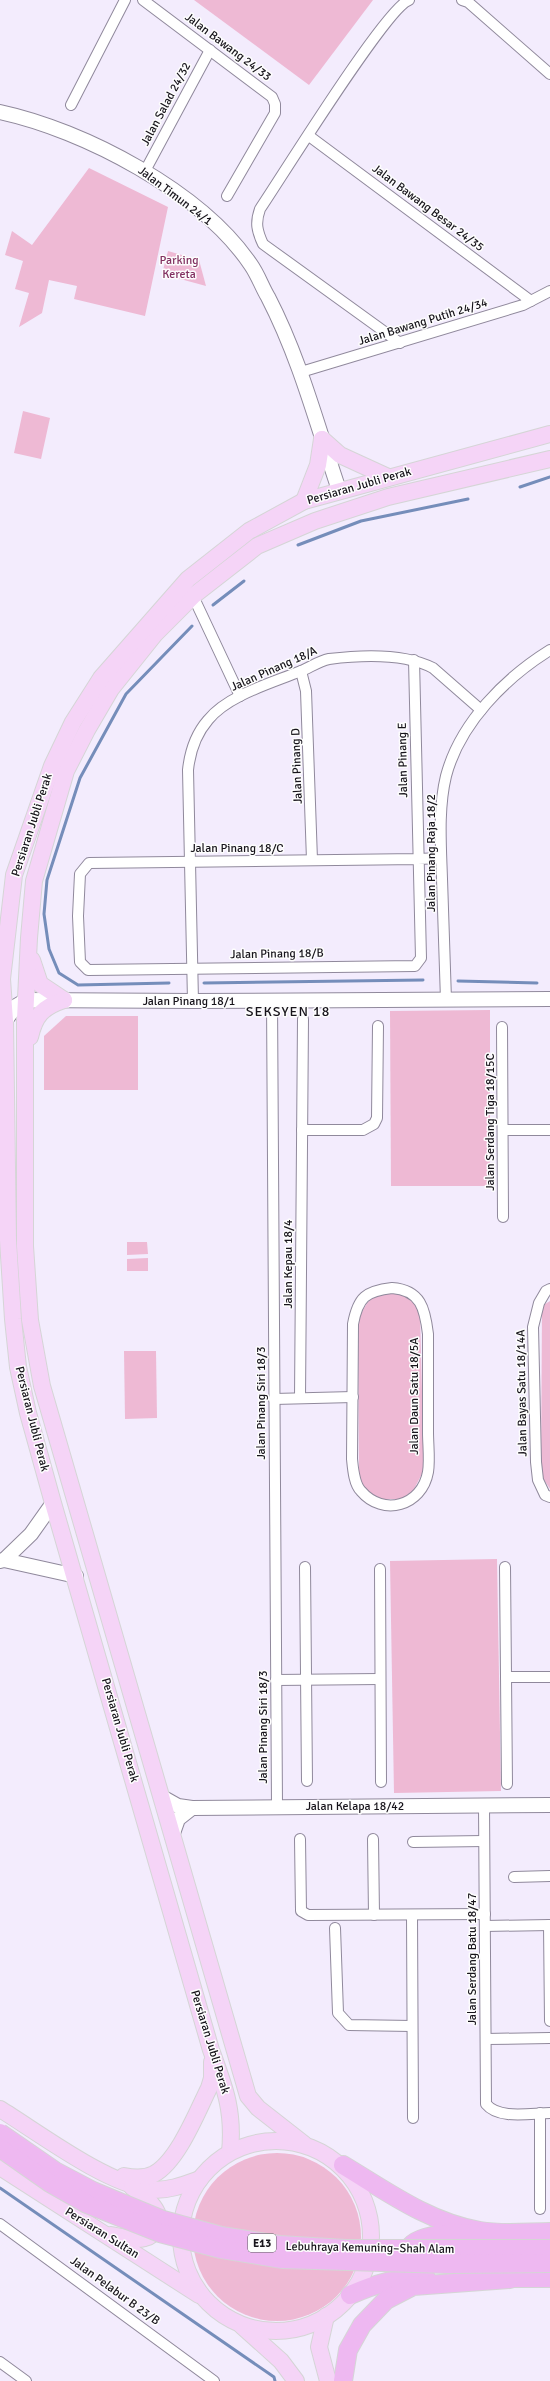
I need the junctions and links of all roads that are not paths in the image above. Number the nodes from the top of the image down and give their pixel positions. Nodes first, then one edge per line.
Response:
1 (125, 0) edge
2 (143, 0) edge
3 (409, 0) edge
4 (462, 0) edge
5 (210, 50) junction
6 (550, 74) edge
7 (72, 105) dead end
8 (0, 112) edge
9 (309, 136) junction
10 (145, 171) junction
11 (227, 196) dead end
12 (550, 291) edge
13 (531, 301) junction
14 (400, 343) junction
15 (301, 372) junction
16 (550, 434) edge
17 (322, 439) junction
18 (550, 459) edge
19 (388, 477) junction
20 (339, 490) junction
21 (388, 497) junction
22 (304, 501) junction
23 (193, 596) junction
24 (550, 650) edge
25 (414, 660) junction
26 (301, 671) junction
27 (240, 696) junction
28 (481, 710) junction
29 (441, 858) junction
30 (418, 859) junction
31 (312, 860) junction
32 (192, 861) junction
33 (78, 916) joint
34 (29, 938) junction
35 (193, 968) junction
36 (550, 999) edge
37 (26, 1000) junction
38 (64, 1000) junction
39 (272, 1000) junction
40 (446, 1000) junction
41 (194, 1001) junction
42 (303, 1019) dead end
43 (5, 1021) junction
44 (378, 1026) dead end
45 (502, 1027) dead end
46 (25, 1060) junction
47 (302, 1130) junction
48 (503, 1130) junction
49 (550, 1130) edge
50 (503, 1218) dead end
51 (550, 1289) edge
52 (353, 1397) junction
53 (300, 1398) junction
54 (274, 1399) junction
55 (550, 1497) edge
56 (54, 1503) junction
57 (2, 1560) edge
58 (306, 1567) dead end
59 (505, 1567) dead end
60 (380, 1569) dead end
61 (76, 1576) junction
62 (506, 1677) junction
63 (550, 1677) edge
64 (306, 1679) junction
65 (380, 1679) junction
66 (276, 1680) junction
67 (307, 1781) dead end
68 (381, 1782) dead end
69 (507, 1784) dead end
70 (162, 1797) junction
71 (484, 1805) junction
72 (550, 1805) edge
73 (277, 1806) junction
74 (192, 1808) junction
75 (172, 1836) junction
76 (300, 1839) dead end
77 (373, 1839) dead end
78 (484, 1841) junction
79 (413, 1842) dead end
80 (550, 1876) edge
81 (514, 1877) dead end
82 (412, 1914) junction
83 (485, 1914) junction
84 (374, 1915) junction
85 (550, 1925) edge
86 (485, 1926) junction
87 (335, 1928) dead end
88 (550, 2021) edge
89 (412, 2026) junction
90 (550, 2038) edge
91 (486, 2039) junction
92 (211, 2050) junction
93 (0, 2109) edge
94 (545, 2113) edge
95 (413, 2118) dead end
96 (0, 2133) edge
97 (304, 2144) junction
98 (0, 2148) edge
99 (230, 2152) junction
100 (344, 2165) junction
101 (0, 2167) edge
102 (99, 2170) junction
103 (200, 2179) junction
104 (127, 2184) junction
105 (540, 2209) dead end
106 (0, 2224) edge
107 (481, 2232) junction
108 (550, 2232) edge
109 (105, 2234) junction
110 (550, 2249) edge
111 (550, 2263) edge
112 (446, 2278) junction
113 (550, 2278) edge
114 (510, 2279) junction
115 (350, 2295) junction
116 (204, 2298) junction
117 (326, 2316) junction
118 (239, 2324) junction
119 (0, 2362) edge
120 (26, 2381) edge
121 (214, 2381) edge
122 (296, 2381) edge
123 (328, 2381) edge
124 (343, 2381) edge

1 - 7 street
2 - 5 street, Jalan Bawang 24/33
3 - 9 street
4 - 6 street
5 - 10 street, Jalan Salad 24/32
5 - 11 street, Jalan Bawang 24/33
8 - 10 street, Jalan Timun 24/1
9 - 13 street, Jalan Bawang Besar 24/35
9 - 14 street
10 - 15 street, Jalan Timun 24/1
12 - 13 street, Jalan Bawang Putih 24/34
13 - 14 street, Jalan Bawang Putih 24/34
14 - 15 street, Jalan Bawang Putih 24/34
15 - 17 street, Jalan Timun 24/1
16 - 19 main road, Persiaran Jubli Perak
17 - 19 main road
17 - 20 street, Jalan Timun 24/1
17 - 22 main road
18 - 21 main road, Persiaran Jubli Perak
19 - 20 main road, Persiaran Jubli Perak
20 - 21 main road
20 - 22 main road, Persiaran Jubli Perak
21 - 23 main road, Persiaran Jubli Perak
22 - 43 main road, Persiaran Jubli Perak
23 - 27 street
23 - 34 main road, Persiaran Jubli Perak
24 - 28 street, Jalan Pinang Raja 18/2
25 - 26 street, Jalan Pinang 18/A
25 - 28 street, Jalan Pinang 18/A
25 - 30 street, Jalan Pinang E
26 - 27 street, Jalan Pinang 18/A
26 - 31 street, Jalan Pinang D
27 - 32 street, Jalan Pinang 18/A
28 - 29 street, Jalan Pinang Raja 18/2
29 - 30 street, Jalan Pinang 18/C
29 - 40 street, Jalan Pinang Raja 18/2
30 - 31 street, Jalan Pinang 18/C
30 - 35 street, Jalan Pinang 18/B
31 - 32 street, Jalan Pinang 18/C
32 - 33 street, Jalan Pinang 18/C
32 - 35 street, Jalan Pinang 18/A
33 - 35 street, Jalan Pinang 18/B
34 - 37 main road, Persiaran Jubli Perak
34 - 38 main road
35 - 41 street, Jalan Pinang 18/A
36 - 40 street, Jalan Pinang 18/1
37 - 38 street, Jalan Pinang 18/1
37 - 43 street
37 - 46 main road, Persiaran Jubli Perak
38 - 41 street, Jalan Pinang 18/1
38 - 46 main road
39 - 40 street, Jalan Pinang 18/1
39 - 41 street, Jalan Pinang 18/1
39 - 54 street, Jalan Pinang Siri 18/3
42 - 47 street, Jalan Kepau 18/4
43 - 56 main road, Persiaran Jubli Perak
44 - 47 street
45 - 48 street, Jalan Serdang Tiga 18/15C
46 - 70 main road, Persiaran Jubli Perak
47 - 53 street, Jalan Kepau 18/4
48 - 49 street
48 - 50 street, Jalan Serdang Tiga 18/15C
51 - 55 street, Jalan Bayas Satu 18/14A
52 - 52 street, Jalan Daun Satu 18/5A
52 - 53 street
53 - 54 street
54 - 66 street, Jalan Pinang Siri 18/3
56 - 57 street
56 - 61 main road, Persiaran Jubli Perak
57 - 61 street
58 - 64 street
59 - 62 street
60 - 65 street
61 - 92 main road, Persiaran Jubli Perak
62 - 63 street
62 - 69 street
64 - 65 street
64 - 66 street
64 - 67 street
65 - 68 street
66 - 73 street, Jalan Pinang Siri 18/3
70 - 74 street, Jalan Kelapa 18/42
70 - 75 main road, Persiaran Jubli Perak
71 - 72 street, Jalan Kelapa 18/42
71 - 73 street, Jalan Kelapa 18/42
71 - 78 street, Jalan Serdang Batu 18/47
73 - 74 street, Jalan Kelapa 18/42
74 - 75 street
75 - 97 main road, Persiaran Jubli Perak
76 - 84 street
77 - 84 street
78 - 79 street
78 - 83 street, Jalan Serdang Batu 18/47
80 - 81 street
82 - 83 street
82 - 84 street
82 - 89 street
83 - 86 street, Jalan Serdang Batu 18/47
85 - 86 street
85 - 88 street
86 - 91 street, Jalan Serdang Batu 18/47
87 - 89 street
89 - 95 street
90 - 91 street
91 - 94 street, Jalan Serdang Batu 18/47
92 - 99 main road, Persiaran Jubli Perak
92 - 102 main road
93 - 102 main road
94 - 105 street
96 - 110 highway, Lebuhraya Kemuning–Shah Alam / E13, bridge
97 - 99 main road
97 - 100 main road
98 - 111 highway, Lebuhraya Kemuning–Shah Alam / E13, bridge
99 - 103 main road
100 - 107 highway
100 - 115 main road
101 - 109 main road, Persiaran Sultan
102 - 104 main road
103 - 104 main road
103 - 116 main road
104 - 109 main road
106 - 121 street, Jalan Pelabur B 23/B
107 - 108 highway
107 - 112 highway
109 - 116 main road, Persiaran Sultan
112 - 114 highway
112 - 115 highway
113 - 114 highway
114 - 124 highway
115 - 117 main road
116 - 118 main road
117 - 118 main road
117 - 123 main road
118 - 122 main road
119 - 120 street

